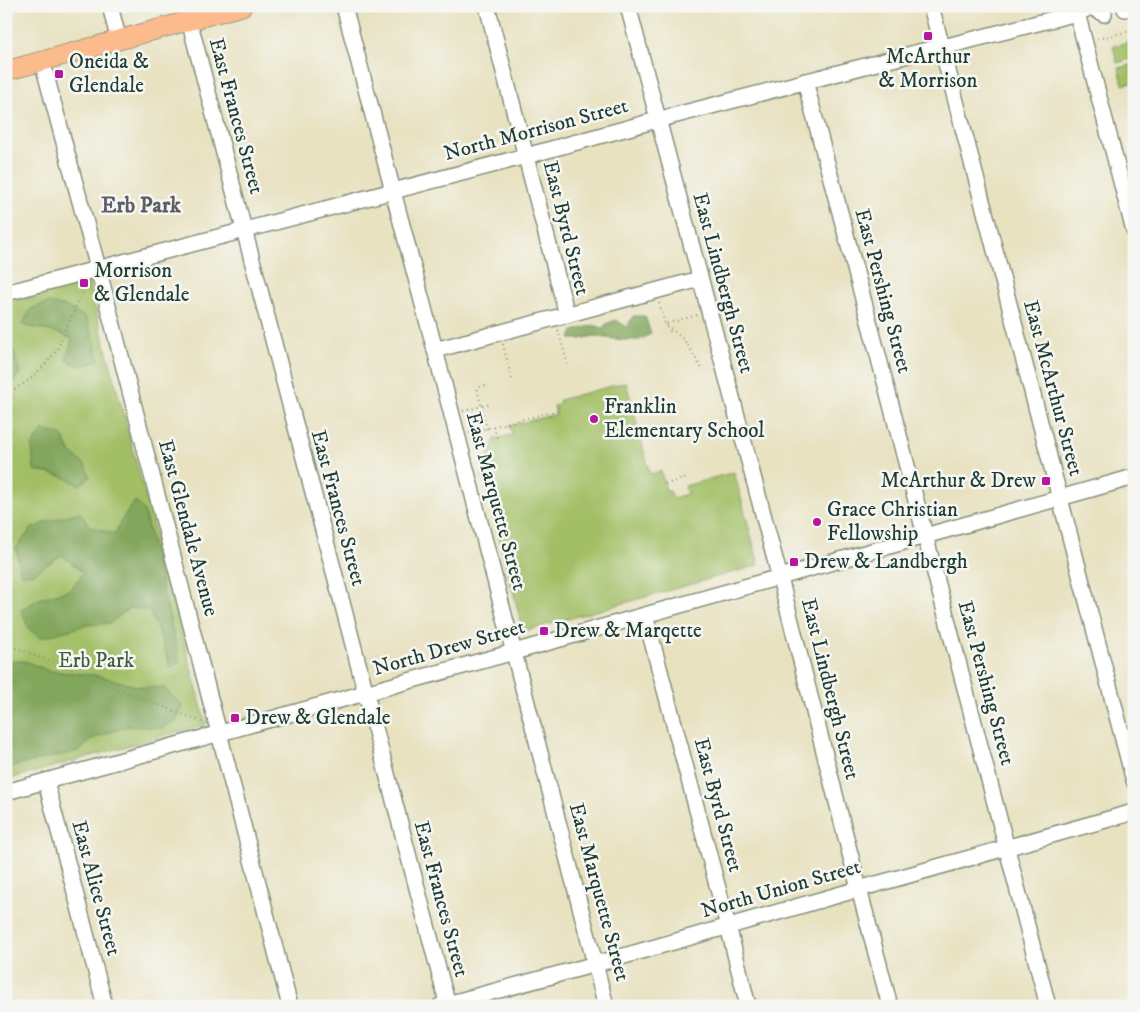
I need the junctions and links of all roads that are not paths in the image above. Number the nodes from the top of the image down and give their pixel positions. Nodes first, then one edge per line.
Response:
1 (110, 6) edge
2 (242, 6) edge
3 (344, 6) edge
4 (487, 6) edge
5 (628, 6) edge
6 (931, 6) edge
7 (1077, 13) junction
8 (1104, 14) dead end
9 (189, 20) junction
10 (119, 41) junction
11 (941, 47) junction
12 (42, 61) junction
13 (6, 71) edge
14 (805, 81) junction
15 (657, 120) junction
16 (526, 156) junction
17 (393, 190) junction
18 (244, 230) junction
19 (1134, 231) edge
20 (98, 268) junction
21 (700, 279) junction
22 (6, 293) edge
23 (561, 316) junction
24 (435, 350) junction
25 (1134, 476) edge
26 (1059, 498) junction
27 (925, 536) junction
28 (780, 578) junction
29 (645, 615) junction
30 (514, 652) junction
31 (365, 694) junction
32 (220, 734) junction
33 (1134, 781) edge
34 (46, 782) junction
35 (6, 792) edge
36 (1134, 812) edge
37 (1007, 847) junction
38 (859, 889) junction
39 (728, 926) junction
40 (596, 964) junction
41 (445, 1005) edge
42 (105, 1006) edge
43 (290, 1006) edge
44 (606, 1006) edge
45 (748, 1006) edge
46 (890, 1006) edge
47 (1048, 1006) edge

1 - 10 street
2 - 9 main road
3 - 17 street, East Marquette Street
4 - 16 street, East Byrd Street
5 - 15 street, East Lindbergh Street
6 - 11 street, East McArthur Street
7 - 8 street, North Morrison Street
7 - 11 street, North Morrison Street
7 - 19 street
9 - 10 main road
9 - 18 street, East Frances Street
10 - 12 main road
11 - 14 street, North Morrison Street
11 - 26 street, East McArthur Street
12 - 13 main road
12 - 20 street, East Glendale Avenue
14 - 15 street, North Morrison Street
14 - 27 street, East Pershing Street
15 - 16 street, North Morrison Street
15 - 21 street, East Lindbergh Street
16 - 17 street, North Morrison Street
16 - 23 street, East Byrd Street
17 - 18 street, North Morrison Street
17 - 24 street, East Marquette Street
18 - 20 street, North Morrison Street
18 - 31 street, East Frances Street
20 - 22 street, North Morrison Street
20 - 32 street, East Glendale Avenue
21 - 23 street
21 - 28 street, East Lindbergh Street
23 - 24 street
24 - 30 street, East Marquette Street
25 - 26 street, North Drew Street
26 - 27 street, North Drew Street
26 - 33 street, East McArthur Street
27 - 28 street, North Drew Street
27 - 37 street, East Pershing Street
28 - 29 street, North Drew Street
28 - 38 street, East Lindbergh Street
29 - 30 street, North Drew Street
29 - 39 street, East Byrd Street
30 - 31 street, North Drew Street
30 - 40 street, East Marquette Street
31 - 32 street, North Drew Street
31 - 41 street, East Frances Street
32 - 34 street, North Drew Street
32 - 43 street, East Glendale Avenue
34 - 35 street, North Drew Street
34 - 42 street, East Alice Street
36 - 37 street, North Union Street
37 - 38 street, North Union Street
37 - 47 street, East Pershing Street
38 - 39 street, North Union Street
38 - 46 street, East Lindbergh Street
39 - 40 street, North Union Street
39 - 45 street, East Byrd Street
40 - 41 street, North Union Street
40 - 44 street, East Marquette Street

